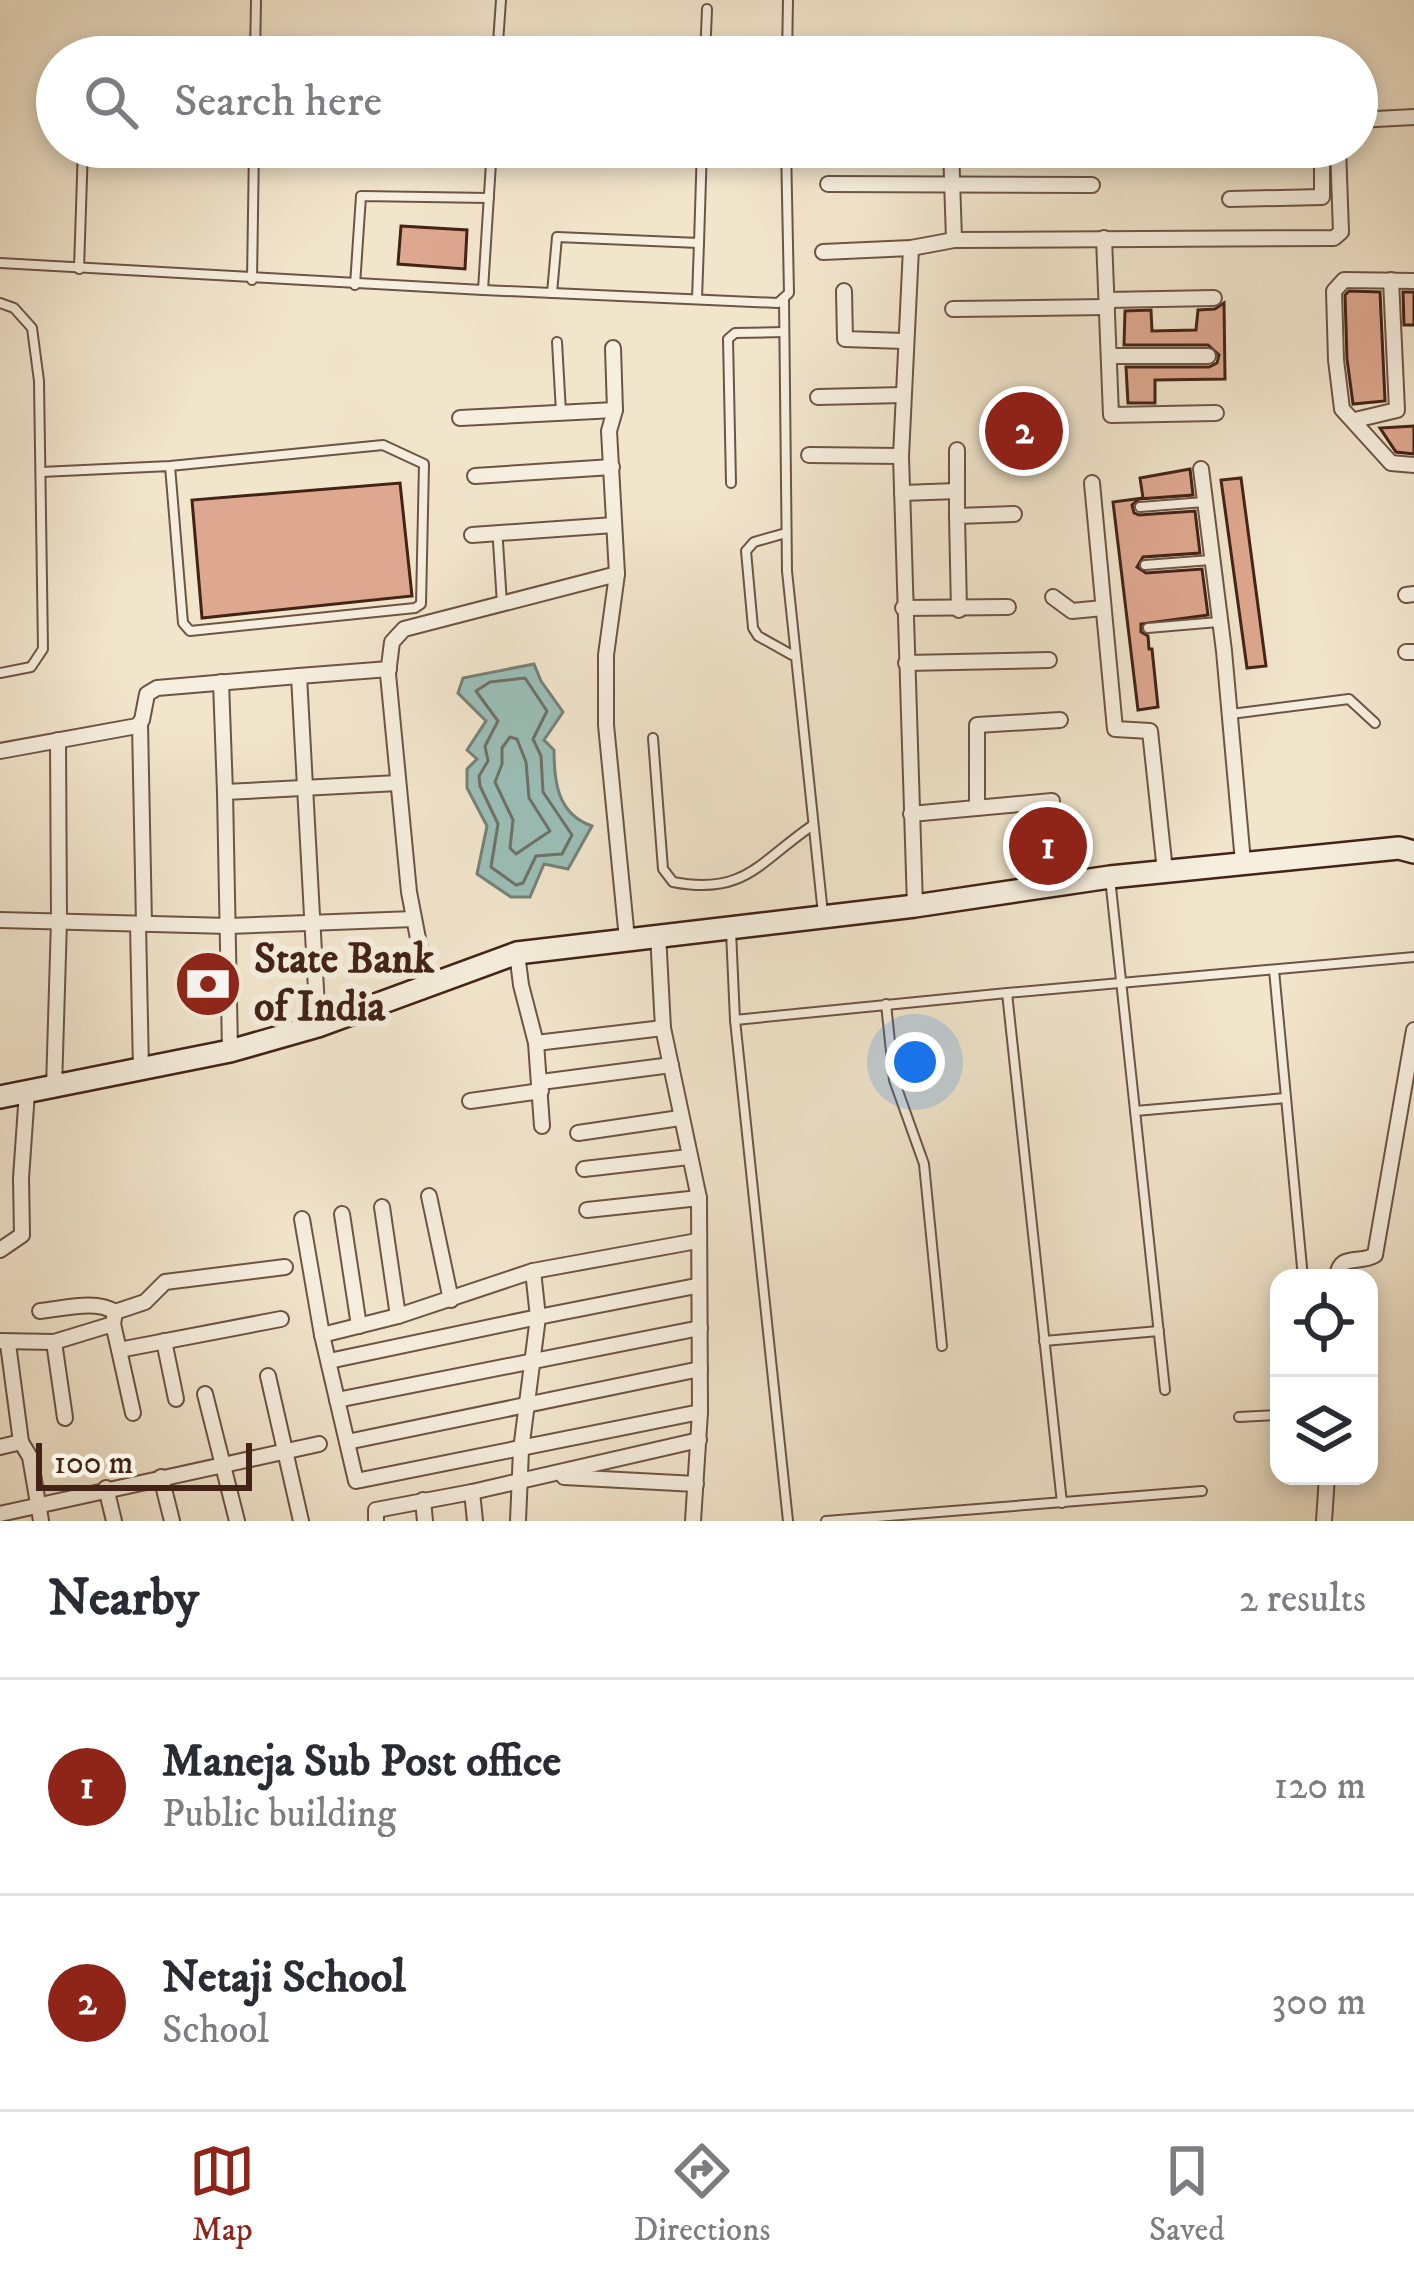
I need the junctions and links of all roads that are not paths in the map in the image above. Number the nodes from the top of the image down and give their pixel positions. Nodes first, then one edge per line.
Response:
1 (256, 0) edge
2 (500, 0) edge
3 (788, 0) edge
4 (707, 9) dead end
5 (256, 36) edge
6 (498, 36) edge
7 (706, 36) edge
8 (787, 36) edge
9 (1414, 117) edge
10 (1378, 119) edge
11 (82, 168) edge
12 (254, 168) edge
13 (491, 168) edge
14 (701, 168) edge
15 (786, 168) edge
16 (952, 168) edge
17 (1322, 168) edge
18 (1338, 168) edge
19 (952, 183) junction
20 (827, 184) dead end
21 (1092, 185) dead end
22 (489, 198) junction
23 (1230, 200) dead end
24 (1104, 238) junction
25 (954, 240) junction
26 (699, 243) junction
27 (911, 248) junction
28 (823, 252) dead end
29 (0, 263) edge
30 (79, 269) junction
31 (252, 280) junction
32 (1391, 280) junction
33 (1414, 280) edge
34 (355, 284) junction
35 (483, 290) junction
36 (844, 291) dead end
37 (552, 293) junction
38 (1214, 298) dead end
39 (698, 299) junction
40 (784, 299) junction
41 (0, 303) edge
42 (1107, 303) junction
43 (953, 309) dead end
44 (784, 332) junction
45 (904, 341) junction
46 (557, 342) dead end
47 (613, 348) dead end
48 (1109, 356) junction
49 (1208, 356) dead end
50 (903, 395) junction
51 (818, 398) dead end
52 (615, 410) junction
53 (1406, 410) edge
54 (561, 413) junction
55 (1216, 413) dead end
56 (460, 418) dead end
57 (1355, 421) junction
58 (957, 450) dead end
59 (809, 455) dead end
60 (902, 456) junction
61 (1414, 465) edge
62 (170, 466) junction
63 (612, 467) junction
64 (1201, 469) dead end
65 (40, 472) junction
66 (476, 476) dead end
67 (731, 483) dead end
68 (1092, 483) dead end
69 (957, 491) junction
70 (902, 493) junction
71 (1204, 502) junction
72 (1140, 507) dead end
73 (1014, 514) dead end
74 (957, 516) junction
75 (614, 524) junction
76 (785, 533) junction
77 (472, 535) dead end
78 (498, 542) dead end
79 (1211, 560) junction
80 (1145, 565) dead end
81 (617, 574) junction
82 (1053, 597) dead end
83 (502, 606) junction
84 (1008, 607) dead end
85 (903, 608) junction
86 (1103, 608) junction
87 (959, 610) junction
88 (1220, 621) junction
89 (1148, 628) dead end
90 (794, 656) junction
91 (1049, 660) dead end
92 (906, 663) junction
93 (389, 669) junction
94 (0, 673) edge
95 (299, 676) junction
96 (221, 682) junction
97 (1229, 714) junction
98 (1060, 720) dead end
99 (1375, 723) dead end
100 (140, 724) junction
101 (653, 738) dead end
102 (58, 740) junction
103 (0, 751) edge
104 (398, 783) junction
105 (306, 788) junction
106 (225, 792) junction
107 (1052, 800) dead end
108 (977, 808) junction
109 (910, 814) junction
110 (813, 824) junction
111 (1409, 847) edge
112 (1243, 862) junction
113 (1165, 871) junction
114 (1110, 877) junction
115 (915, 906) junction
116 (824, 917) junction
117 (414, 919) junction
118 (0, 920) edge
119 (59, 921) junction
120 (141, 924) junction
121 (315, 924) junction
122 (230, 926) junction
123 (730, 928) junction
124 (658, 934) junction
125 (627, 939) junction
126 (517, 953) junction
127 (1414, 957) edge
128 (1274, 970) junction
129 (1123, 983) junction
130 (427, 985) junction
131 (1007, 993) junction
132 (886, 1004) junction
133 (735, 1020) junction
134 (318, 1026) junction
135 (663, 1028) junction
136 (1414, 1030) edge
137 (536, 1043) junction
138 (230, 1051) junction
139 (671, 1065) junction
140 (141, 1070) junction
141 (541, 1086) junction
142 (54, 1088) junction
143 (27, 1092) junction
144 (0, 1097) edge
145 (1286, 1098) junction
146 (470, 1101) dead end
147 (1135, 1111) junction
148 (680, 1118) junction
149 (542, 1126) dead end
150 (578, 1133) dead end
151 (689, 1157) junction
152 (584, 1169) dead end
153 (21, 1178) junction
154 (0, 1180) edge
155 (429, 1196) dead end
156 (699, 1198) junction
157 (382, 1208) dead end
158 (587, 1210) dead end
159 (21, 1211) junction
160 (0, 1213) edge
161 (342, 1214) dead end
162 (302, 1219) dead end
163 (698, 1241) junction
164 (0, 1250) edge
165 (285, 1267) dead end
166 (1302, 1269) edge
167 (1338, 1269) edge
168 (532, 1271) junction
169 (697, 1286) junction
170 (451, 1300) junction
171 (40, 1311) dead end
172 (398, 1316) junction
173 (538, 1317) junction
174 (114, 1318) junction
175 (281, 1319) dead end
176 (359, 1326) junction
177 (700, 1328) junction
178 (1159, 1331) junction
179 (322, 1336) junction
180 (164, 1341) junction
181 (1044, 1341) junction
182 (4, 1342) edge
183 (54, 1342) junction
184 (942, 1346) dead end
185 (119, 1350) junction
186 (328, 1361) junction
187 (533, 1362) junction
188 (700, 1369) junction
189 (268, 1376) dead end
190 (1165, 1390) dead end
191 (205, 1394) dead end
192 (176, 1399) dead end
193 (337, 1400) junction
194 (527, 1404) junction
195 (700, 1412) junction
196 (134, 1413) dead end
197 (1270, 1416) edge
198 (64, 1418) dead end
199 (1239, 1418) dead end
200 (699, 1440) junction
201 (21, 1442) junction
202 (347, 1442) junction
203 (319, 1444) dead end
204 (0, 1447) edge
205 (521, 1450) junction
206 (285, 1451) junction
207 (222, 1464) junction
208 (543, 1475) junction
209 (161, 1477) junction
210 (520, 1481) junction
211 (697, 1484) junction
212 (1326, 1485) edge
213 (106, 1489) junction
214 (1202, 1491) dead end
215 (472, 1492) junction
216 (423, 1501) junction
217 (1062, 1503) junction
218 (0, 1514) edge
219 (40, 1514) edge
220 (114, 1521) edge
221 (172, 1521) edge
222 (237, 1521) edge
223 (302, 1521) edge
224 (376, 1521) edge
225 (424, 1521) edge
226 (475, 1521) edge
227 (518, 1521) edge
228 (693, 1521) edge
229 (788, 1521) edge
230 (826, 1521) edge
231 (1324, 1521) edge

1 - 5 lane
2 - 6 lane
3 - 8 lane
4 - 7 lane
9 - 10 street
11 - 30 lane
12 - 31 lane
13 - 22 lane
14 - 26 lane
15 - 40 lane
16 - 19 street
17 - 23 street
18 - 24 street
19 - 20 street
19 - 21 street
19 - 25 street
22 - 34 lane
22 - 35 lane
24 - 25 street
24 - 42 street
25 - 27 street
26 - 37 lane
26 - 39 lane
27 - 28 street
27 - 45 street
29 - 30 lane
30 - 31 lane
31 - 34 lane
32 - 33 street
32 - 53 street
32 - 57 street
34 - 35 lane
35 - 37 lane
36 - 45 street
37 - 39 lane
38 - 42 street
39 - 40 lane
40 - 44 lane
41 - 65 lane
42 - 43 street
42 - 48 street
44 - 67 lane
44 - 76 lane
45 - 50 street
46 - 54 lane
47 - 52 street
48 - 49 street
48 - 55 street
50 - 51 street
50 - 60 street
52 - 54 street
52 - 63 street
53 - 57 street
54 - 56 street
57 - 61 street
58 - 69 street
59 - 60 street
60 - 70 street
62 - 62 lane
62 - 65 lane
63 - 66 street
63 - 75 street
64 - 71 street
65 - 94 lane
68 - 86 street
69 - 70 street
69 - 74 street
70 - 85 street
71 - 72 lane
71 - 79 street
73 - 74 street
74 - 87 street
75 - 77 street
75 - 81 street
76 - 90 lane
76 - 90 lane
78 - 83 lane
79 - 80 lane
79 - 88 street
81 - 83 street
81 - 125 street
82 - 86 street
83 - 93 street
84 - 87 street
85 - 87 street
85 - 92 street
86 - 113 street
88 - 89 lane
88 - 97 street
90 - 110 lane
91 - 92 street
92 - 109 street
93 - 95 street
93 - 104 street
95 - 96 street
95 - 105 street
96 - 100 street
96 - 106 street
97 - 99 lane
97 - 112 street
98 - 108 street
100 - 102 street
100 - 120 street
101 - 110 lane
102 - 103 street
102 - 119 street
104 - 105 street
104 - 117 street
105 - 106 street
105 - 121 street
106 - 122 street
107 - 108 street
108 - 109 street
109 - 115 street
110 - 116 lane
111 - 112 street
112 - 113 street
113 - 114 street
114 - 115 street
114 - 129 lane
115 - 116 street
116 - 123 street
117 - 121 street
117 - 130 street
118 - 119 street
119 - 120 street
119 - 142 street
120 - 122 street
120 - 140 street
121 - 122 street
121 - 134 street
122 - 138 street
123 - 124 street
123 - 133 lane
124 - 125 street
124 - 135 street
125 - 126 street
126 - 130 street
126 - 137 street
127 - 128 lane
128 - 129 lane
128 - 145 lane
129 - 131 lane
129 - 147 lane
130 - 134 street
131 - 132 lane
131 - 181 lane
132 - 133 lane
132 - 184 lane
133 - 229 lane
134 - 138 street
135 - 137 street
135 - 139 street
136 - 167 street
137 - 141 street
138 - 140 street
139 - 141 street
139 - 148 street
140 - 142 street
141 - 146 street
141 - 149 street
142 - 143 street
143 - 144 street
143 - 153 street
145 - 147 lane
145 - 166 lane
147 - 178 lane
148 - 150 street
148 - 151 street
151 - 152 street
151 - 156 street
153 - 154 street
153 - 159 street
155 - 170 street
156 - 158 street
156 - 163 street
157 - 172 street
159 - 160 street
159 - 164 street
161 - 176 street
162 - 179 street
163 - 168 street
163 - 169 street
165 - 174 street
168 - 170 street
168 - 173 street
169 - 173 street
169 - 177 street
170 - 172 street
171 - 174 street
172 - 176 street
173 - 186 street
173 - 187 street
174 - 183 street
174 - 185 street
175 - 180 street
176 - 179 street
177 - 187 street
177 - 188 street
178 - 181 lane
178 - 190 lane
179 - 186 street
180 - 185 street
180 - 192 street
181 - 217 lane
182 - 183 street
182 - 201 street
183 - 198 street
185 - 196 street
186 - 193 street
187 - 193 street
187 - 194 street
188 - 194 street
188 - 195 street
189 - 206 street
191 - 207 street
193 - 202 street
194 - 202 street
194 - 205 street
195 - 200 street
195 - 205 street
197 - 199 lane
200 - 208 street
200 - 211 street
201 - 204 street
201 - 219 street
202 - 205 street
203 - 206 street
205 - 210 street
206 - 207 street
206 - 223 street
207 - 209 street
207 - 222 street
208 - 210 street
208 - 211 street
209 - 213 street
209 - 221 street
210 - 215 street
210 - 227 street
211 - 228 street
212 - 231 street
213 - 219 street
213 - 220 street
214 - 217 lane
215 - 216 street
215 - 226 street
216 - 224 street
216 - 225 street
217 - 230 lane
218 - 219 street

